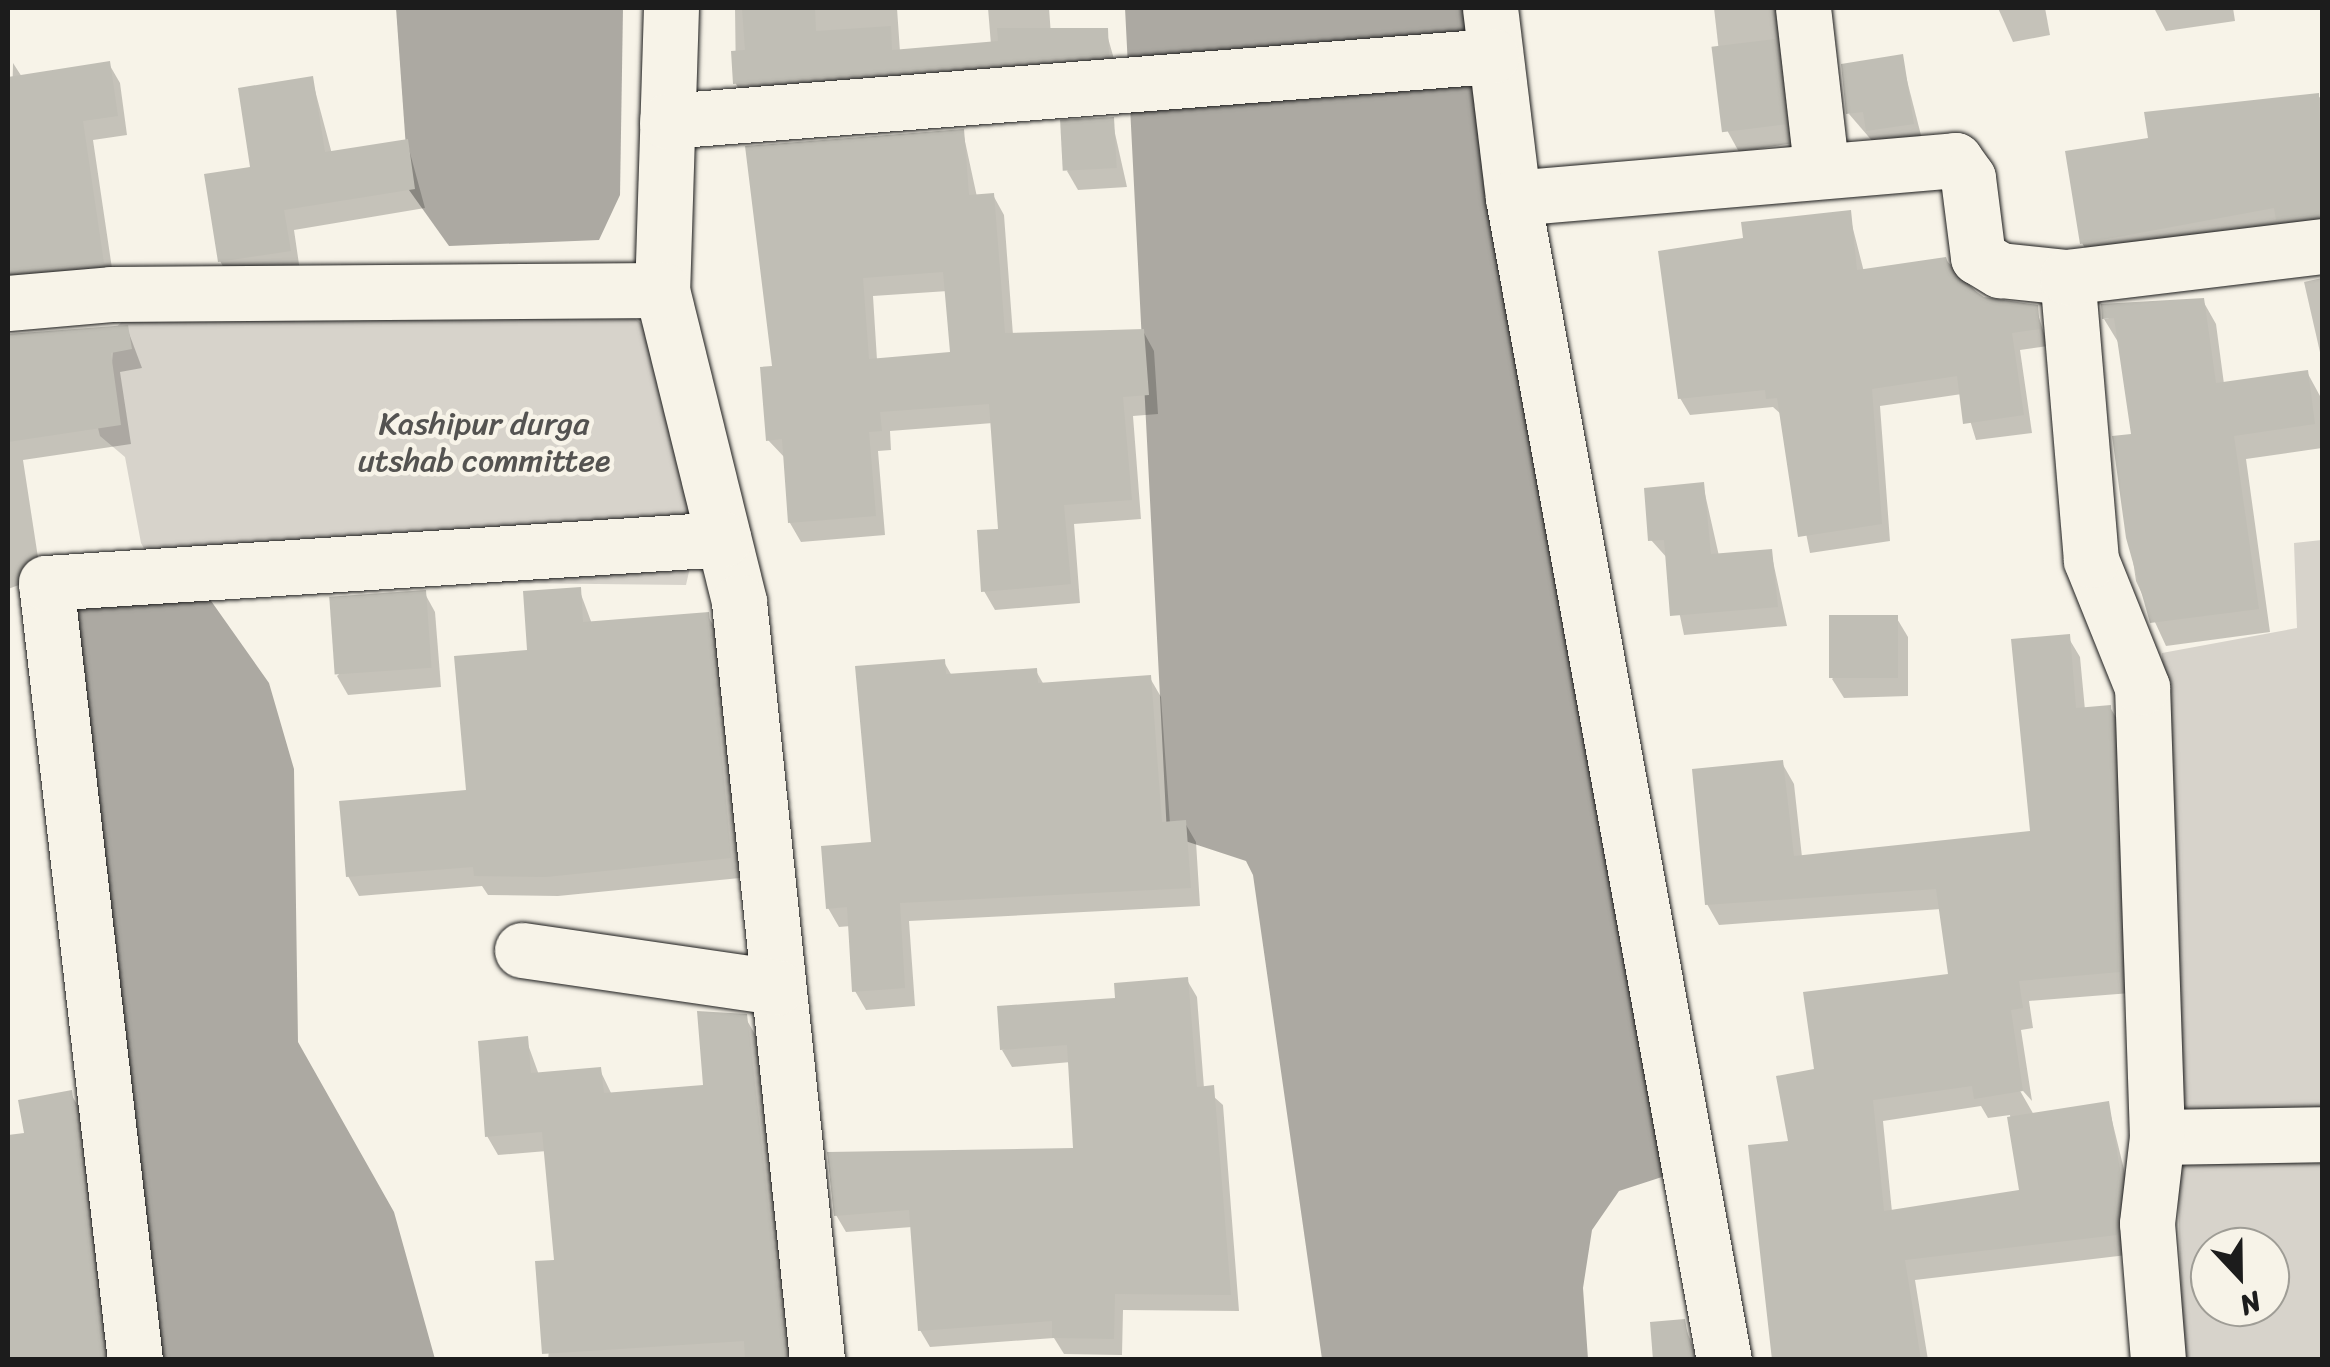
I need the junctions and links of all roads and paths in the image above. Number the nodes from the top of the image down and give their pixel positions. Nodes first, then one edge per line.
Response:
1 (670, 8) edge
2 (1803, 8) edge
3 (1490, 32) edge
4 (668, 121) junction
5 (1821, 166) junction
6 (1513, 198) junction
7 (2322, 246) edge
8 (2068, 277) junction
9 (662, 290) junction
10 (8, 304) edge
11 (724, 538) junction
12 (522, 950) dead end
13 (776, 987) junction
14 (2322, 1134) edge
15 (2156, 1137) junction
16 (135, 1360) edge
17 (817, 1360) edge
18 (1724, 1360) edge
19 (2158, 1360) edge

1 - 4 street
2 - 5 street
3 - 4 street
3 - 6 street
4 - 9 street
5 - 6 street
5 - 8 street
6 - 18 street
7 - 8 street
8 - 15 street
9 - 10 street
9 - 11 street
11 - 13 street
11 - 16 street
12 - 13 street
13 - 17 street
14 - 15 street
15 - 19 street

